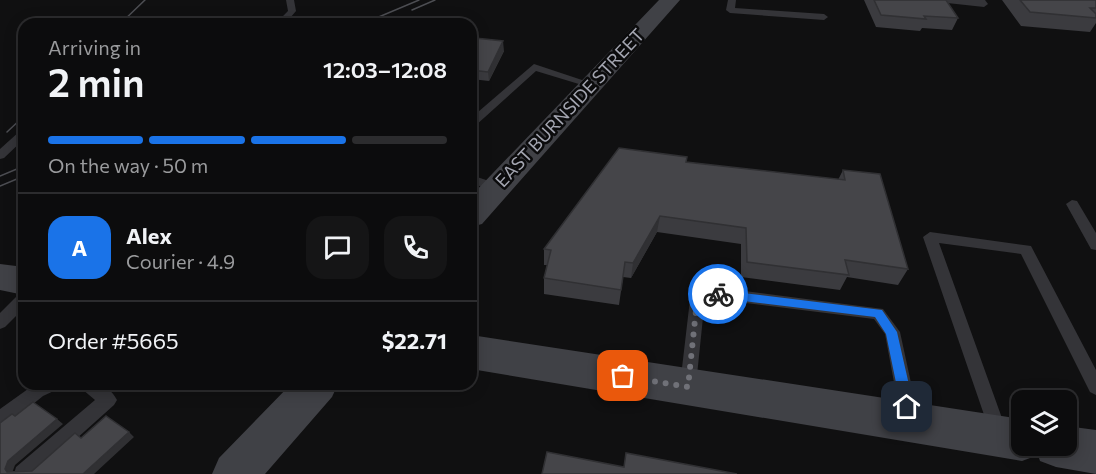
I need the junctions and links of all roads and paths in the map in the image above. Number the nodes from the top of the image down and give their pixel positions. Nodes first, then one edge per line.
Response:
1 (290, 0) edge
2 (670, 0) edge
3 (732, 0) edge
4 (938, 0) edge
5 (981, 0) edge
6 (824, 17) dead end
7 (286, 18) edge
8 (592, 84) junction
9 (477, 119) edge
10 (18, 138) edge
11 (0, 155) edge
12 (484, 183) edge
13 (477, 201) edge
14 (1072, 204) dead end
15 (1096, 245) edge
16 (0, 277) edge
17 (18, 280) edge
18 (18, 304) edge
19 (0, 322) edge
20 (477, 353) edge
21 (688, 387) junction
22 (1096, 387) edge
23 (39, 390) edge
24 (96, 390) edge
25 (312, 390) edge
26 (0, 420) edge
27 (911, 423) junction
28 (1010, 438) edge
29 (1077, 449) edge
30 (1096, 452) edge
31 (23, 474) edge
32 (235, 474) edge

1 - 7 lane
2 - 8 main road, EAST BURNSIDE STREET
3 - 6 lane
4 - 5 lane
8 - 9 lane
8 - 12 main road, EAST BURNSIDE STREET
10 - 11 lane
12 - 13 main road, EAST BURNSIDE STREET
14 - 15 lane
16 - 17 main road
18 - 19 lane
20 - 21 main road
21 - 27 main road
21 - 27 lane
22 - 28 lane
23 - 26 lane
24 - 31 lane
25 - 32 main road
27 - 28 main road
29 - 30 main road

